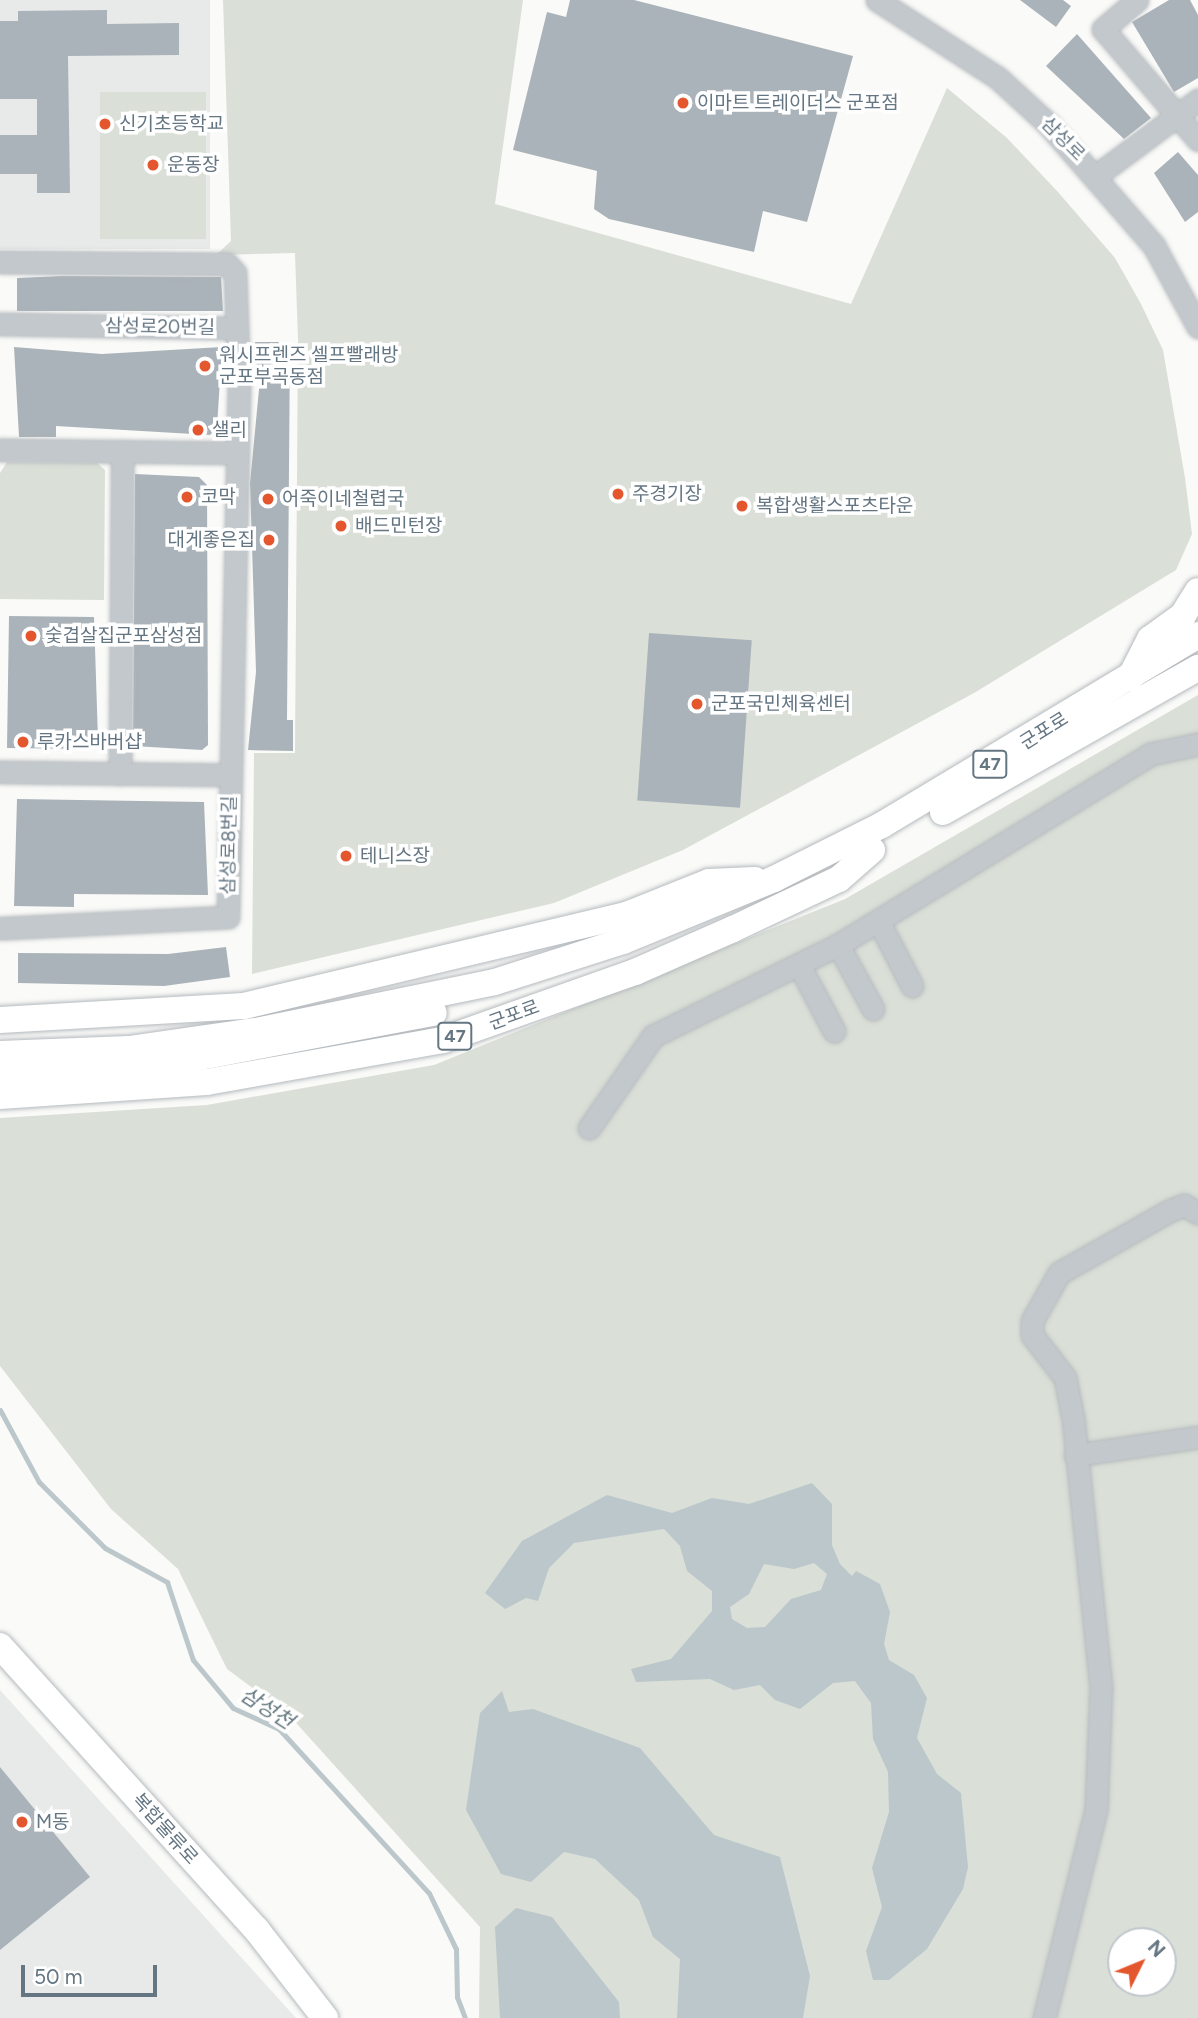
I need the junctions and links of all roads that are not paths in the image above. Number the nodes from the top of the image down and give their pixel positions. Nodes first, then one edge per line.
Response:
1 (877, 0) edge
2 (1137, 0) edge
3 (1198, 100) edge
4 (1176, 114) junction
5 (1198, 140) edge
6 (1097, 174) junction
7 (0, 262) edge
8 (0, 324) edge
9 (1198, 327) edge
10 (237, 328) junction
11 (0, 450) edge
12 (122, 451) junction
13 (235, 453) junction
14 (1198, 591) edge
15 (1198, 635) edge
16 (1198, 668) edge
17 (1129, 679) junction
18 (1104, 694) junction
19 (1198, 744) edge
20 (1030, 766) junction
21 (0, 772) edge
22 (120, 774) junction
23 (230, 775) junction
24 (872, 850) junction
25 (774, 879) junction
26 (879, 922) junction
27 (0, 928) edge
28 (838, 945) junction
29 (799, 965) junction
30 (912, 986) dead end
31 (873, 1009) dead end
32 (0, 1020) edge
33 (834, 1031) dead end
34 (0, 1054) edge
35 (0, 1074) edge
36 (0, 1096) edge
37 (589, 1128) dead end
38 (1198, 1213) edge
39 (1198, 1437) edge
40 (1075, 1455) junction
41 (0, 1646) edge
42 (325, 2018) edge
43 (1044, 2018) edge

1 - 6 street, 삼성로
2 - 4 street
3 - 4 street
4 - 5 street
4 - 6 street
6 - 9 street, 삼성로
7 - 10 street
8 - 10 street, 삼성로20번길
10 - 13 street, 삼성로20번길
11 - 12 street
12 - 13 street
12 - 22 street
13 - 23 street, 삼성로20번길
14 - 17 main road
15 - 17 main road, 군포로 / 47
16 - 20 main road, 군포로 / 47
17 - 18 main road, 군포로 / 47
18 - 20 main road
18 - 25 main road, 군포로 / 47
19 - 26 street
20 - 24 main road, 군포로 / 47
21 - 22 street, 삼성로8번길
22 - 23 street, 삼성로8번길
23 - 27 street, 삼성로8번길
24 - 35 main road, 군포로 / 47
24 - 36 main road, 군포로 / 47
25 - 32 main road, 군포로 / 47
25 - 34 main road, 군포로 / 47
26 - 28 street
26 - 30 street
28 - 29 street
28 - 31 street
29 - 33 street
29 - 37 street
38 - 40 street
39 - 40 street
40 - 43 street
41 - 42 main road, 복합물류로

